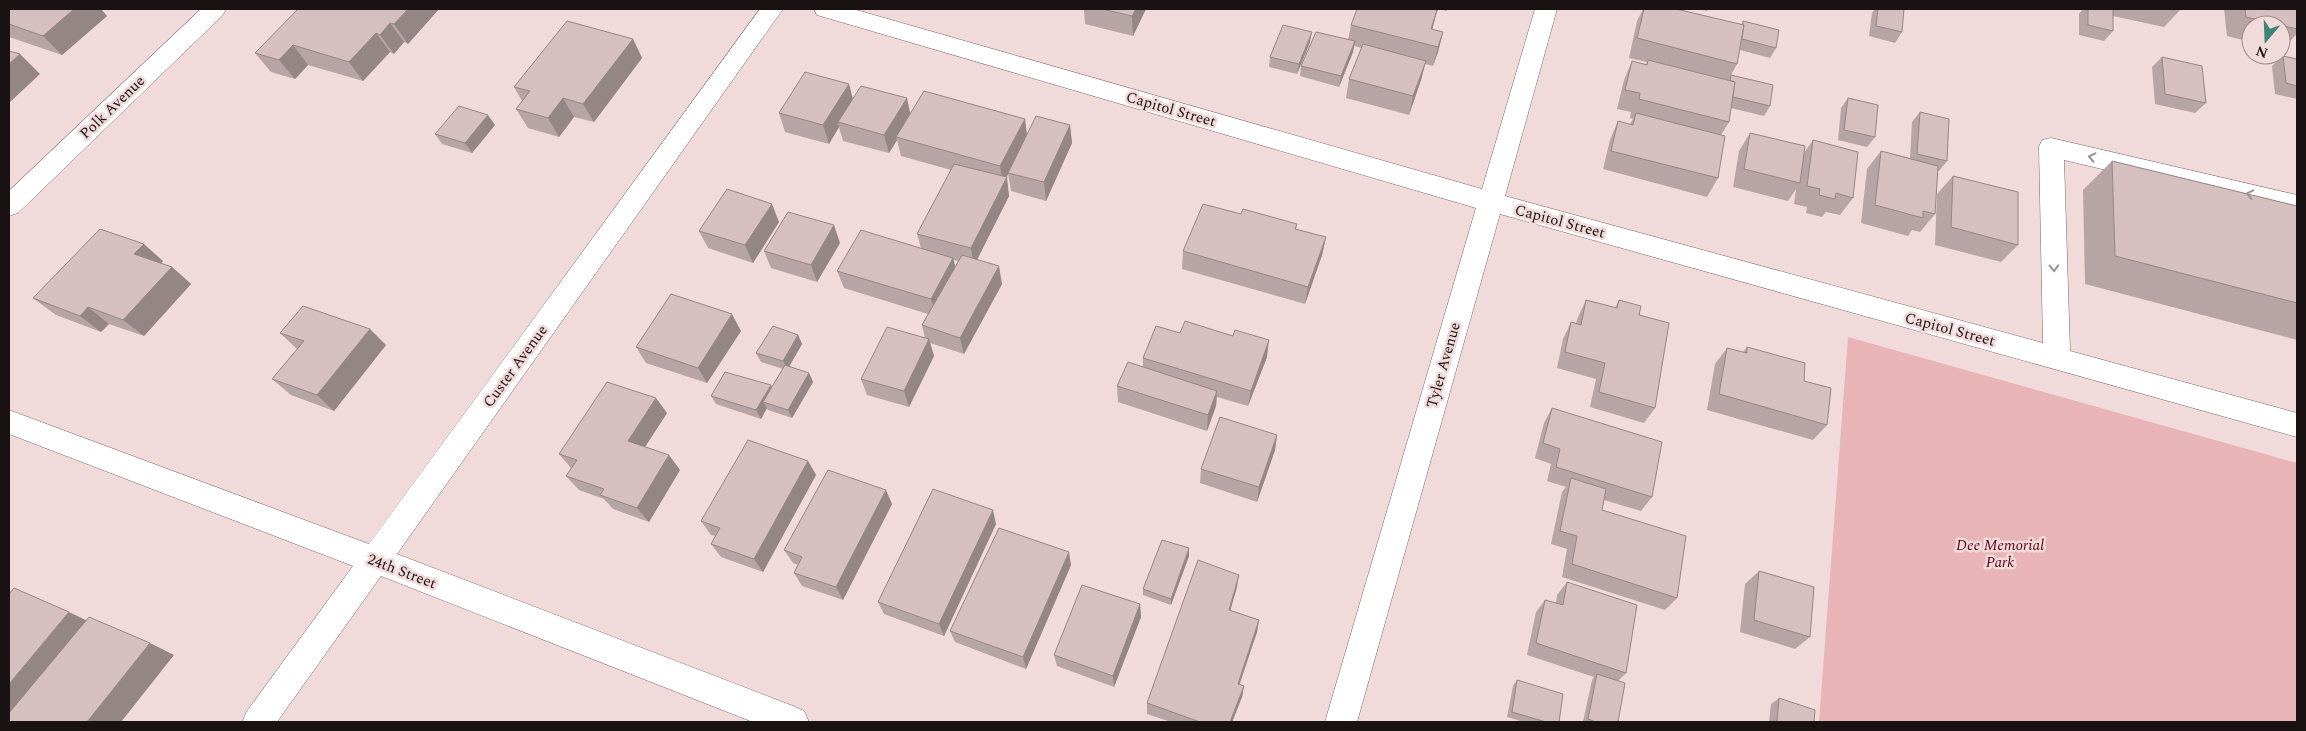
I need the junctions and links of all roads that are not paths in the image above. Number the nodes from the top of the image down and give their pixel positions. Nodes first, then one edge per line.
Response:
1 (216, 9) edge
2 (772, 9) edge
3 (825, 9) edge
4 (1546, 9) edge
5 (1491, 202) junction
6 (2297, 205) edge
7 (9, 206) edge
8 (2057, 359) junction
9 (9, 422) edge
10 (2297, 425) edge
11 (375, 560) junction
12 (258, 722) edge
13 (793, 722) edge
14 (1341, 722) edge

1 - 7 street, Polk Avenue
2 - 11 street, Custer Avenue
3 - 5 street, Capitol Street
4 - 5 street, Tyler Avenue
5 - 8 street, Capitol Street
5 - 14 street, Tyler Avenue
6 -> 8 street
8 - 10 street, Capitol Street
9 - 11 street, 24th Street
11 - 12 street, Custer Avenue
11 - 13 street, 24th Street

